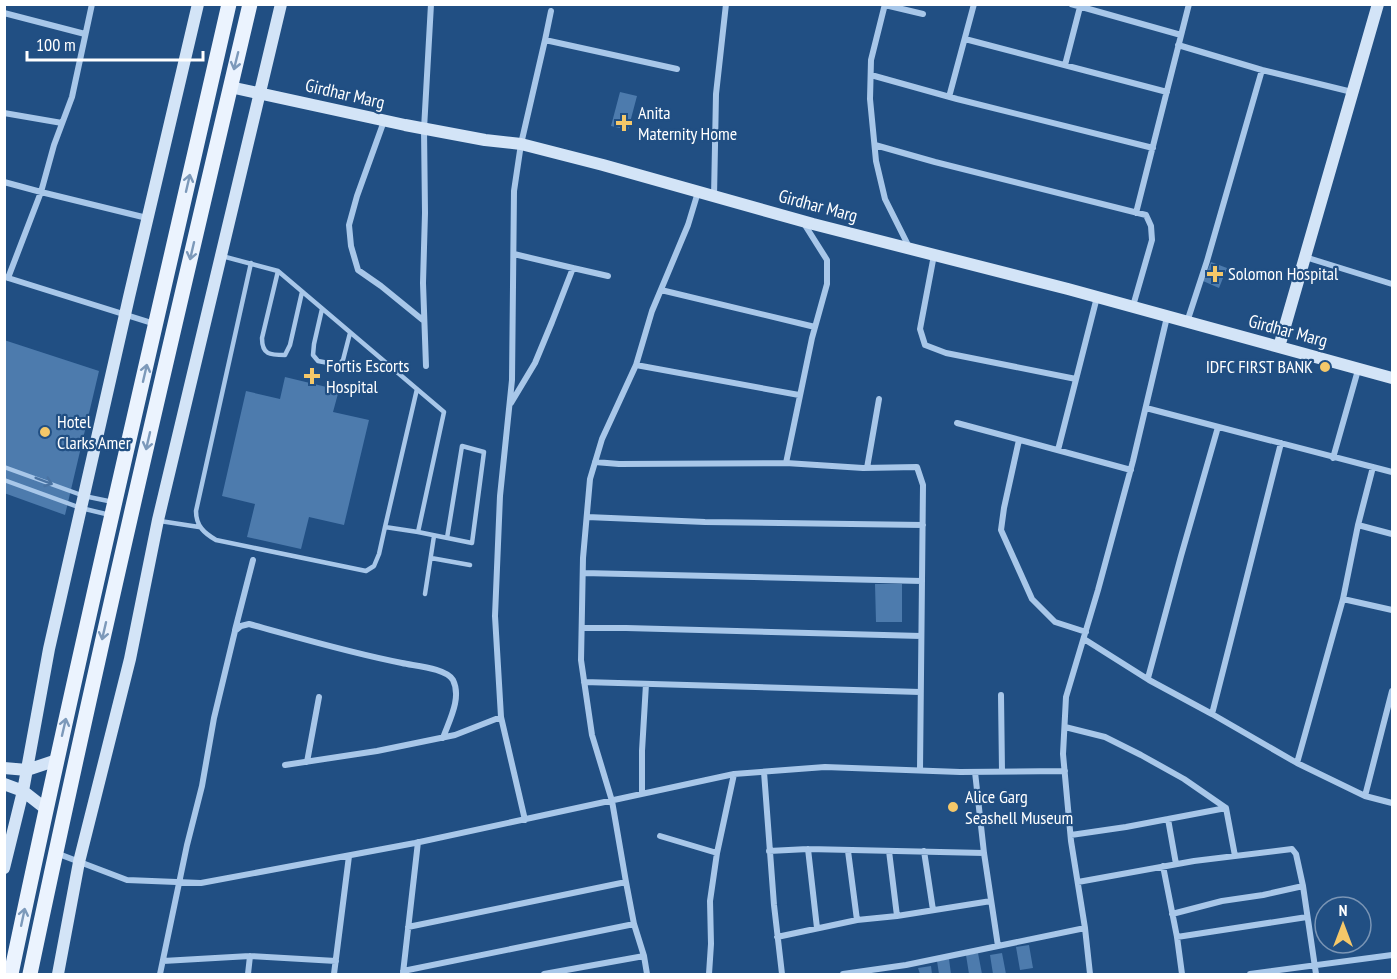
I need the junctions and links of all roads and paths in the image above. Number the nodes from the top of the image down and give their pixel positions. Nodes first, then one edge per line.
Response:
1 (92, 4) edge
2 (198, 4) edge
3 (229, 4) edge
4 (250, 4) edge
5 (281, 4) edge
6 (431, 4) edge
7 (726, 4) edge
8 (975, 4) edge
9 (1071, 4) edge
10 (1189, 4) edge
11 (1378, 4) edge
12 (885, 5) edge
13 (1080, 7) junction
14 (551, 11) dead end
15 (4, 14) edge
16 (923, 14) dead end
17 (85, 33) junction
18 (1180, 35) junction
19 (545, 39) junction
20 (965, 39) junction
21 (1178, 45) junction
22 (1065, 65) junction
23 (677, 69) dead end
24 (1262, 70) junction
25 (871, 75) junction
26 (230, 87) junction
27 (1167, 92) junction
28 (260, 93) junction
29 (1353, 93) junction
30 (949, 97) junction
31 (4, 113) edge
32 (384, 121) junction
33 (62, 123) junction
34 (424, 129) junction
35 (521, 144) junction
36 (876, 145) junction
37 (1153, 148) junction
38 (4, 182) edge
39 (41, 192) junction
40 (698, 192) junction
41 (714, 197) junction
42 (1136, 213) junction
43 (148, 218) junction
44 (808, 223) junction
45 (909, 249) junction
46 (514, 254) junction
47 (934, 255) junction
48 (222, 256) junction
49 (1305, 257) junction
50 (251, 263) junction
51 (573, 268) junction
52 (278, 271) junction
53 (608, 276) dead end
54 (6, 277) edge
55 (1392, 284) edge
56 (661, 290) junction
57 (302, 292) junction
58 (1097, 297) junction
59 (1132, 307) junction
60 (322, 309) junction
61 (125, 314) junction
62 (1167, 317) junction
63 (424, 321) junction
64 (1187, 322) junction
65 (156, 324) junction
66 (815, 327) junction
67 (350, 333) junction
68 (1279, 347) junction
69 (636, 365) junction
70 (426, 366) dead end
71 (1358, 369) junction
72 (1392, 378) edge
73 (1076, 379) junction
74 (417, 389) junction
75 (800, 395) junction
76 (879, 399) dead end
77 (510, 405) junction
78 (1146, 408) junction
79 (957, 423) dead end
80 (1218, 426) junction
81 (1019, 440) junction
82 (1281, 443) junction
83 (1058, 450) junction
84 (1333, 458) junction
85 (595, 462) junction
86 (786, 463) junction
87 (4, 467) edge
88 (1373, 467) junction
89 (867, 468) junction
90 (1131, 470) junction
91 (1392, 472) edge
92 (4, 480) edge
93 (82, 502) junction
94 (113, 509) junction
95 (587, 517) junction
96 (158, 520) junction
97 (923, 525) junction
98 (1358, 525) junction
99 (199, 526) junction
100 (385, 527) junction
101 (418, 532) junction
102 (1392, 534) edge
103 (434, 536) junction
104 (447, 538) junction
105 (431, 558) junction
106 (253, 560) dead end
107 (470, 565) dead end
108 (583, 573) junction
109 (922, 581) junction
110 (425, 594) dead end
111 (1343, 599) junction
112 (1392, 610) edge
113 (582, 628) junction
114 (235, 631) junction
115 (921, 636) junction
116 (1085, 636) junction
117 (1148, 678) junction
118 (584, 682) junction
119 (646, 684) junction
120 (1392, 691) edge
121 (920, 692) junction
122 (1001, 695) dead end
123 (319, 697) dead end
124 (1212, 714) junction
125 (501, 717) junction
126 (1065, 727) junction
127 (443, 738) junction
128 (57, 760) junction
129 (308, 762) junction
130 (1297, 762) junction
131 (285, 765) dead end
132 (4, 768) edge
133 (27, 770) junction
134 (920, 770) junction
135 (1002, 771) junction
136 (1065, 771) junction
137 (764, 772) junction
138 (975, 772) junction
139 (734, 774) junction
140 (4, 784) edge
141 (23, 791) junction
142 (642, 795) junction
143 (1365, 796) junction
144 (612, 801) junction
145 (1392, 803) edge
146 (1226, 808) junction
147 (46, 809) junction
148 (525, 819) junction
149 (1168, 819) junction
150 (1071, 835) junction
151 (660, 836) dead end
152 (418, 842) junction
153 (808, 849) junction
154 (769, 851) junction
155 (848, 851) junction
156 (56, 852) junction
157 (889, 852) junction
158 (924, 852) junction
159 (984, 853) junction
160 (717, 854) junction
161 (349, 856) junction
162 (1236, 856) junction
163 (5, 861) edge
164 (80, 862) junction
165 (1176, 864) junction
166 (1163, 866) junction
167 (180, 882) junction
168 (626, 882) junction
169 (1078, 882) junction
170 (1303, 886) junction
171 (991, 901) junction
172 (933, 910) junction
173 (1172, 914) junction
174 (897, 916) junction
175 (1307, 917) junction
176 (857, 920) junction
177 (634, 924) junction
178 (408, 927) junction
179 (817, 928) junction
180 (1085, 928) junction
181 (777, 937) junction
182 (1177, 937) junction
183 (998, 946) junction
184 (1392, 955) edge
185 (250, 956) junction
186 (644, 956) junction
187 (163, 961) junction
188 (336, 961) junction
189 (1315, 966) junction
190 (403, 973) edge
191 (11, 975) edge
192 (30, 975) edge
193 (58, 975) edge
194 (160, 975) edge
195 (248, 975) edge
196 (334, 975) edge
197 (544, 975) edge
198 (646, 975) edge
199 (709, 975) edge
200 (782, 975) edge
201 (843, 975) edge
202 (1090, 975) edge
203 (1182, 975) edge
204 (1250, 975) edge
205 (1316, 975) edge

1 - 17 street
2 - 43 street
65 -> 3 main road
4 -> 26 main road
5 - 28 street
6 - 34 street
7 - 41 street
8 - 20 street
9 - 13 street
10 - 18 street
11 - 29 street
12 - 16 street
12 - 25 street
13 - 18 street
13 - 22 street
14 - 19 street
15 - 17 street
17 - 33 street
18 - 21 street
19 - 23 street
19 - 35 street
20 - 22 street
20 - 30 street
21 - 24 street
21 - 27 street
22 - 27 street
24 - 29 street
24 - 64 street
25 - 30 street
25 - 36 street
26 - 28 street, Girdhar Marg
26 -> 156 main road
27 - 37 street
28 - 32 street, Girdhar Marg
28 - 48 street
29 - 49 street
30 - 37 street
31 - 33 street
32 - 34 street, Girdhar Marg
32 - 63 street
33 - 39 street
34 - 35 street, Girdhar Marg
34 - 63 street
35 - 40 street, Girdhar Marg
35 - 46 street
36 - 42 street
36 - 45 street
37 - 42 street
38 - 39 street
39 - 43 street
39 - 54 street
40 - 41 street, Girdhar Marg
40 - 56 street
41 - 44 street, Girdhar Marg
42 - 59 street
43 - 61 street
44 - 45 street, Girdhar Marg
44 - 66 street
45 - 47 street, Girdhar Marg
46 - 51 street
46 - 77 street
47 - 58 street, Girdhar Marg
47 - 73 street
48 - 50 lane
48 - 96 street
49 - 55 street
49 - 68 street
50 - 52 lane
50 - 99 lane
51 - 53 street
51 - 77 street
52 - 57 lane
52 - 57 lane
54 - 61 street
56 - 66 street
56 - 69 street
57 - 60 lane
58 - 59 street, Girdhar Marg
58 - 73 street
59 - 62 street, Girdhar Marg
60 - 67 lane
60 - 67 lane
61 - 65 street
61 - 93 street
62 - 64 street, Girdhar Marg
62 - 78 street
63 - 70 street
64 - 68 street, Girdhar Marg
94 -> 65 main road
66 - 75 street
67 - 74 lane
68 - 71 street, Girdhar Marg
69 - 75 street
69 - 85 street
71 - 72 street, Girdhar Marg
71 - 84 street
73 - 83 street
74 - 100 lane
74 - 101 lane
75 - 86 street
76 - 89 street
77 - 125 street
78 - 80 street
78 - 90 street
79 - 81 street
80 - 82 street
80 - 117 street
81 - 83 street
81 - 116 street
82 - 84 street
82 - 124 street
83 - 90 street
84 - 88 street
85 - 86 street
85 - 95 street
86 - 89 street
87 -> 93 lane
88 - 91 street
88 - 98 street
89 - 97 street
90 - 116 street
92 - 93 lane
93 - 94 lane
93 - 94 lane
93 - 133 street
128 -> 94 main road
95 - 97 street
95 - 108 street
96 - 99 lane
96 - 164 street
97 - 109 street
98 - 102 street
98 - 111 street
99 - 100 lane
100 - 101 lane
101 - 103 lane
103 - 104 lane
103 - 105 lane
104 - 104 lane
105 - 107 lane
105 - 110 lane
106 - 114 street
108 - 109 street
108 - 113 street
109 - 115 street
111 - 112 street
111 - 130 street
113 - 115 street
113 - 118 street
114 - 127 street
114 - 167 street
115 - 121 street
116 - 117 street
116 - 126 street
117 - 124 street
118 - 119 street
118 - 144 street
119 - 121 street
119 - 142 street
120 - 143 street
121 - 134 street
122 - 135 street
123 - 129 street
124 - 130 street
125 - 127 street
125 - 148 street
126 - 136 street
126 - 146 street
127 - 129 street
128 - 133 street
128 - 147 main road
129 - 131 street
130 - 143 street
132 - 133 street
133 - 141 street
134 - 137 street
134 - 138 street
135 - 136 street
135 - 138 street
136 - 150 street
137 - 139 street
137 - 154 street
138 - 159 street
139 - 142 street
139 - 160 street
140 - 141 street
141 - 147 street
141 - 163 street
142 - 144 street
143 - 145 street
144 - 148 street
144 - 168 street
146 - 149 street
146 - 162 street
191 -> 147 main road
148 - 152 street
149 - 150 street
149 - 165 street
150 - 169 street
151 - 160 street
152 - 161 street
152 - 178 street
153 - 154 street
153 - 155 street
153 - 179 street
154 - 181 street
155 - 157 street
155 - 176 street
156 - 164 street
156 - 192 main road
157 - 158 street
157 - 174 street
158 - 159 street
158 - 172 street
159 - 171 street
160 - 199 street
161 - 167 street
161 - 188 street
162 - 165 street
162 - 170 street
164 - 167 street
164 - 193 street
165 - 166 street
166 - 169 street
166 - 173 street
167 - 187 street
168 - 177 street
168 - 178 street
169 - 180 street
170 - 173 street
170 - 175 street
171 - 172 street
171 - 183 street
172 - 174 street
173 - 182 street
174 - 176 street
175 - 182 street
175 - 189 street
176 - 179 street
177 - 186 street
177 - 190 street
178 - 190 street
179 - 181 street
180 - 183 street
180 - 202 street
181 - 200 street
182 - 203 street
183 - 201 street
184 - 189 street
185 - 187 street
185 - 188 street
185 - 195 street
186 - 197 street
186 - 198 street
187 - 194 street
188 - 196 street
189 - 204 street
189 - 205 street

